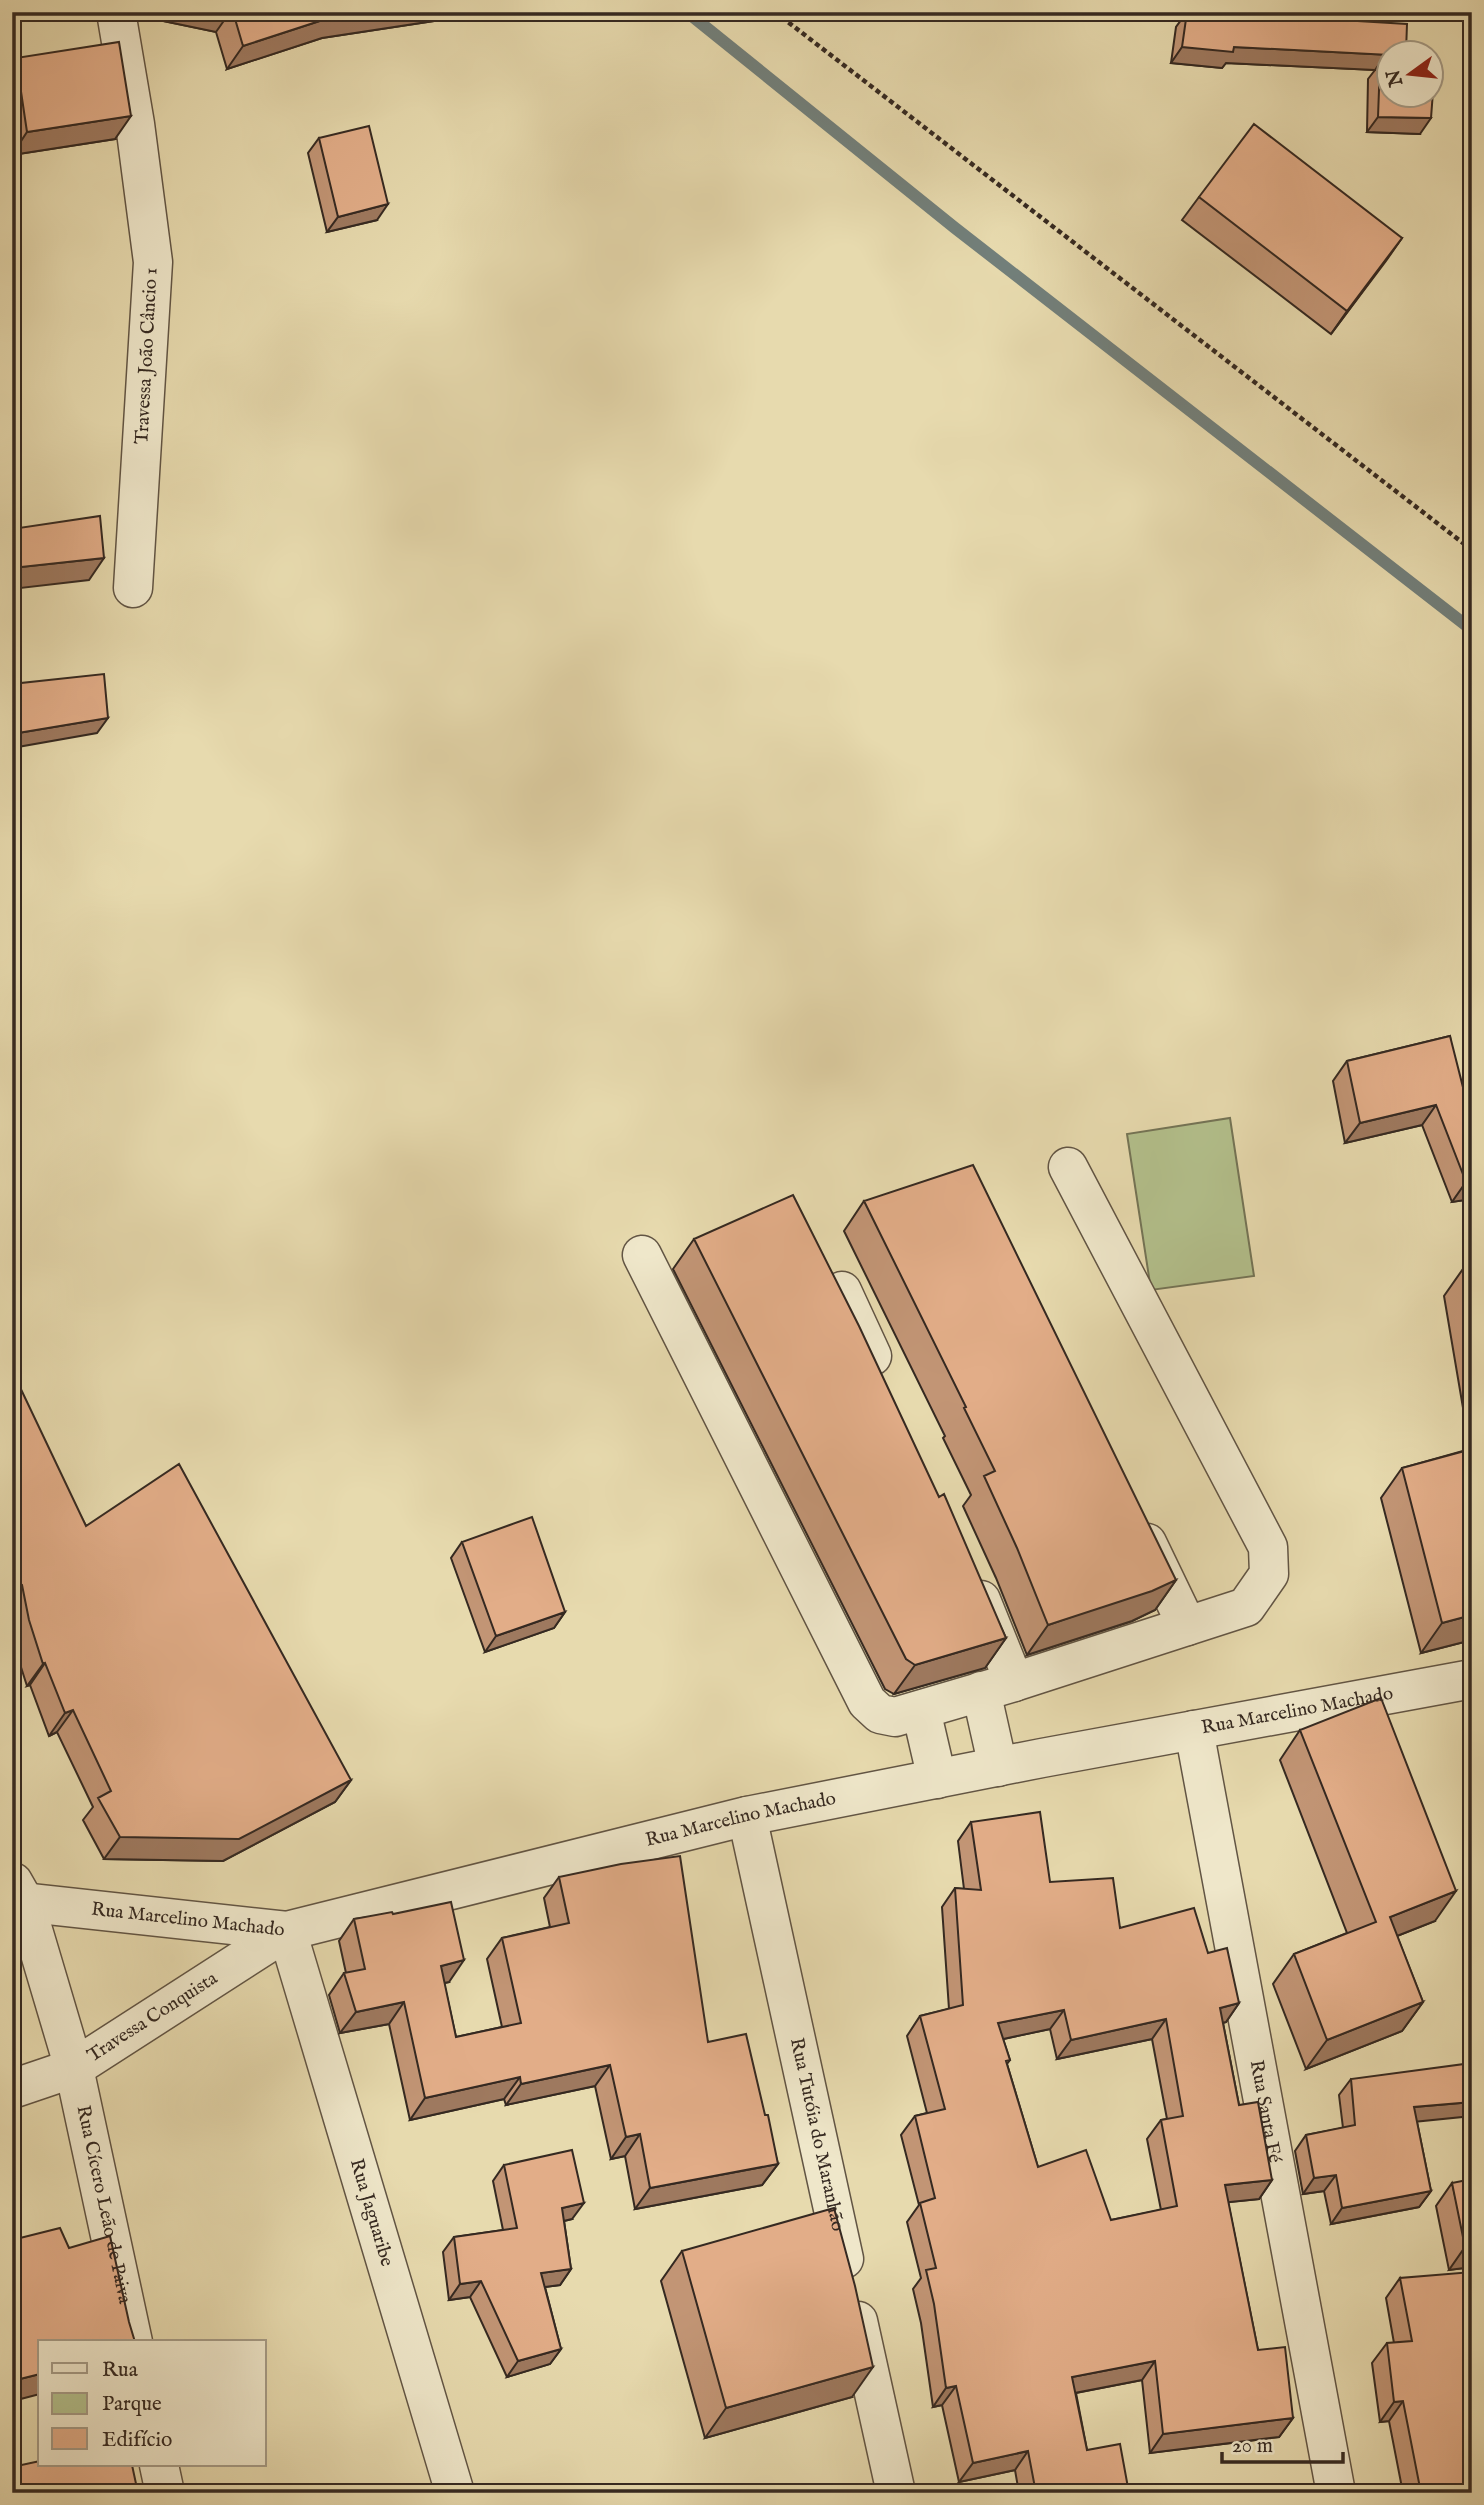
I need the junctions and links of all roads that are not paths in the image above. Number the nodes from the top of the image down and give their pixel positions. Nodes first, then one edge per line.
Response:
1 (116, 12) edge
2 (134, 589) dead end
3 (1068, 1167) dead end
4 (642, 1255) dead end
5 (842, 1291) edge
6 (887, 1390) edge
7 (1134, 1515) edge
8 (970, 1574) edge
9 (1187, 1626) junction
10 (1472, 1679) edge
11 (998, 1687) junction
12 (921, 1710) junction
13 (1194, 1730) junction
14 (998, 1767) junction
15 (937, 1779) junction
16 (747, 1816) junction
17 (16, 1894) edge
18 (287, 1931) junction
19 (74, 2068) junction
20 (12, 2089) edge
21 (133, 2340) edge
22 (159, 2466) edge
23 (165, 2493) edge
24 (455, 2493) edge
25 (896, 2493) edge
26 (1336, 2493) edge

1 - 2 street, Travessa João Câncio 1
3 - 9 street
4 - 12 street
5 - 6 street
7 - 9 street
8 - 11 street
9 - 11 street
10 - 13 street, Rua Marcelino Machado
11 - 12 street
11 - 14 street
12 - 15 street
13 - 14 street, Rua Marcelino Machado
13 - 26 street, Rua Santa Fé
14 - 15 street, Rua Marcelino Machado
15 - 16 street, Rua Marcelino Machado
16 - 18 street, Rua Marcelino Machado
16 - 25 street, Rua Tutóia do Maranhão
17 - 18 street, Rua Marcelino Machado
17 - 19 street, Rua Cícero Leão de Paiva
18 - 19 street, Travessa Conquista
18 - 24 street, Rua Jaguaribe
19 - 20 street, Travessa Conquista
19 - 21 street, Rua Cícero Leão de Paiva
22 - 23 street

